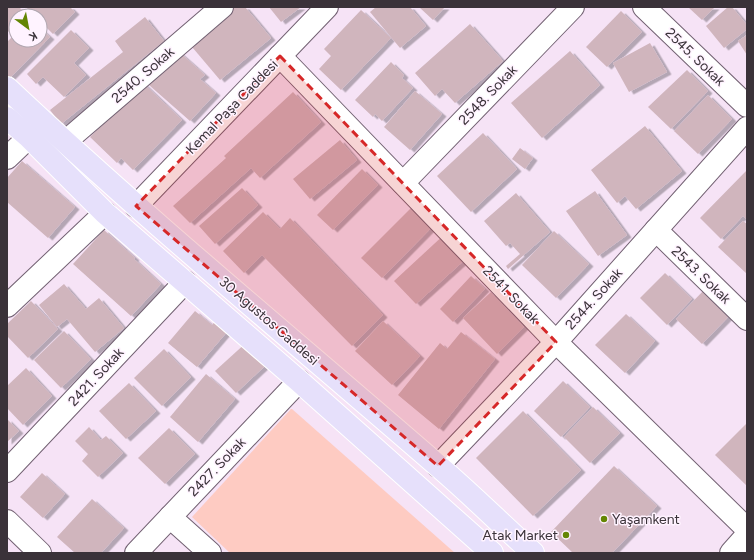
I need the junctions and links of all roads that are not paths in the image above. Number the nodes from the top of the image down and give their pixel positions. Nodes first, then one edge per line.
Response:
1 (222, 7) edge
2 (326, 7) edge
3 (573, 7) edge
4 (644, 7) edge
5 (280, 56) junction
6 (7, 88) edge
7 (747, 106) edge
8 (7, 118) edge
9 (747, 128) edge
10 (29, 137) junction
11 (65, 142) junction
12 (7, 158) edge
13 (403, 183) junction
14 (136, 206) junction
15 (105, 213) junction
16 (656, 230) junction
17 (185, 282) junction
18 (7, 306) edge
19 (747, 319) edge
20 (556, 342) junction
21 (299, 381) junction
22 (438, 466) junction
23 (7, 471) edge
24 (170, 517) junction
25 (7, 521) edge
26 (747, 529) edge
27 (747, 535) edge
28 (40, 553) edge
29 (136, 553) edge
30 (210, 553) edge
31 (492, 553) edge
32 (533, 553) edge
33 (731, 553) edge

1 - 11 street, 2540. Sokak
2 - 5 street, Kemal Paşa Caddesi
3 - 13 street, 2548. Sokak
4 - 7 street, 2545. Sokak
5 - 13 street, 2541. Sokak
5 - 14 street, Kemal Paşa Caddesi
6 - 11 main road, 30 Agustos Caddesi
8 - 10 main road, 30 Agustos Caddesi
9 - 16 street, 2544. Sokak
10 - 12 street
10 - 15 main road, 30 Agustos Caddesi
11 - 14 main road, 30 Agustos Caddesi
13 - 20 street, 2541. Sokak
14 - 22 main road, 30 Agustos Caddesi
15 - 17 main road, 30 Agustos Caddesi
15 - 18 street
16 - 19 street, 2543. Sokak
16 - 20 street, 2544. Sokak
17 - 21 main road, 30 Agustos Caddesi
17 - 23 street, 2421. Sokak
20 - 22 street, 2544. Sokak
20 - 26 street, 2541. Sokak
21 - 24 street, 2427. Sokak
21 - 31 main road, 30 Agustos Caddesi
22 - 32 main road, 30 Agustos Caddesi
24 - 29 street, 2427. Sokak
24 - 30 street
25 - 28 street
27 - 33 street

